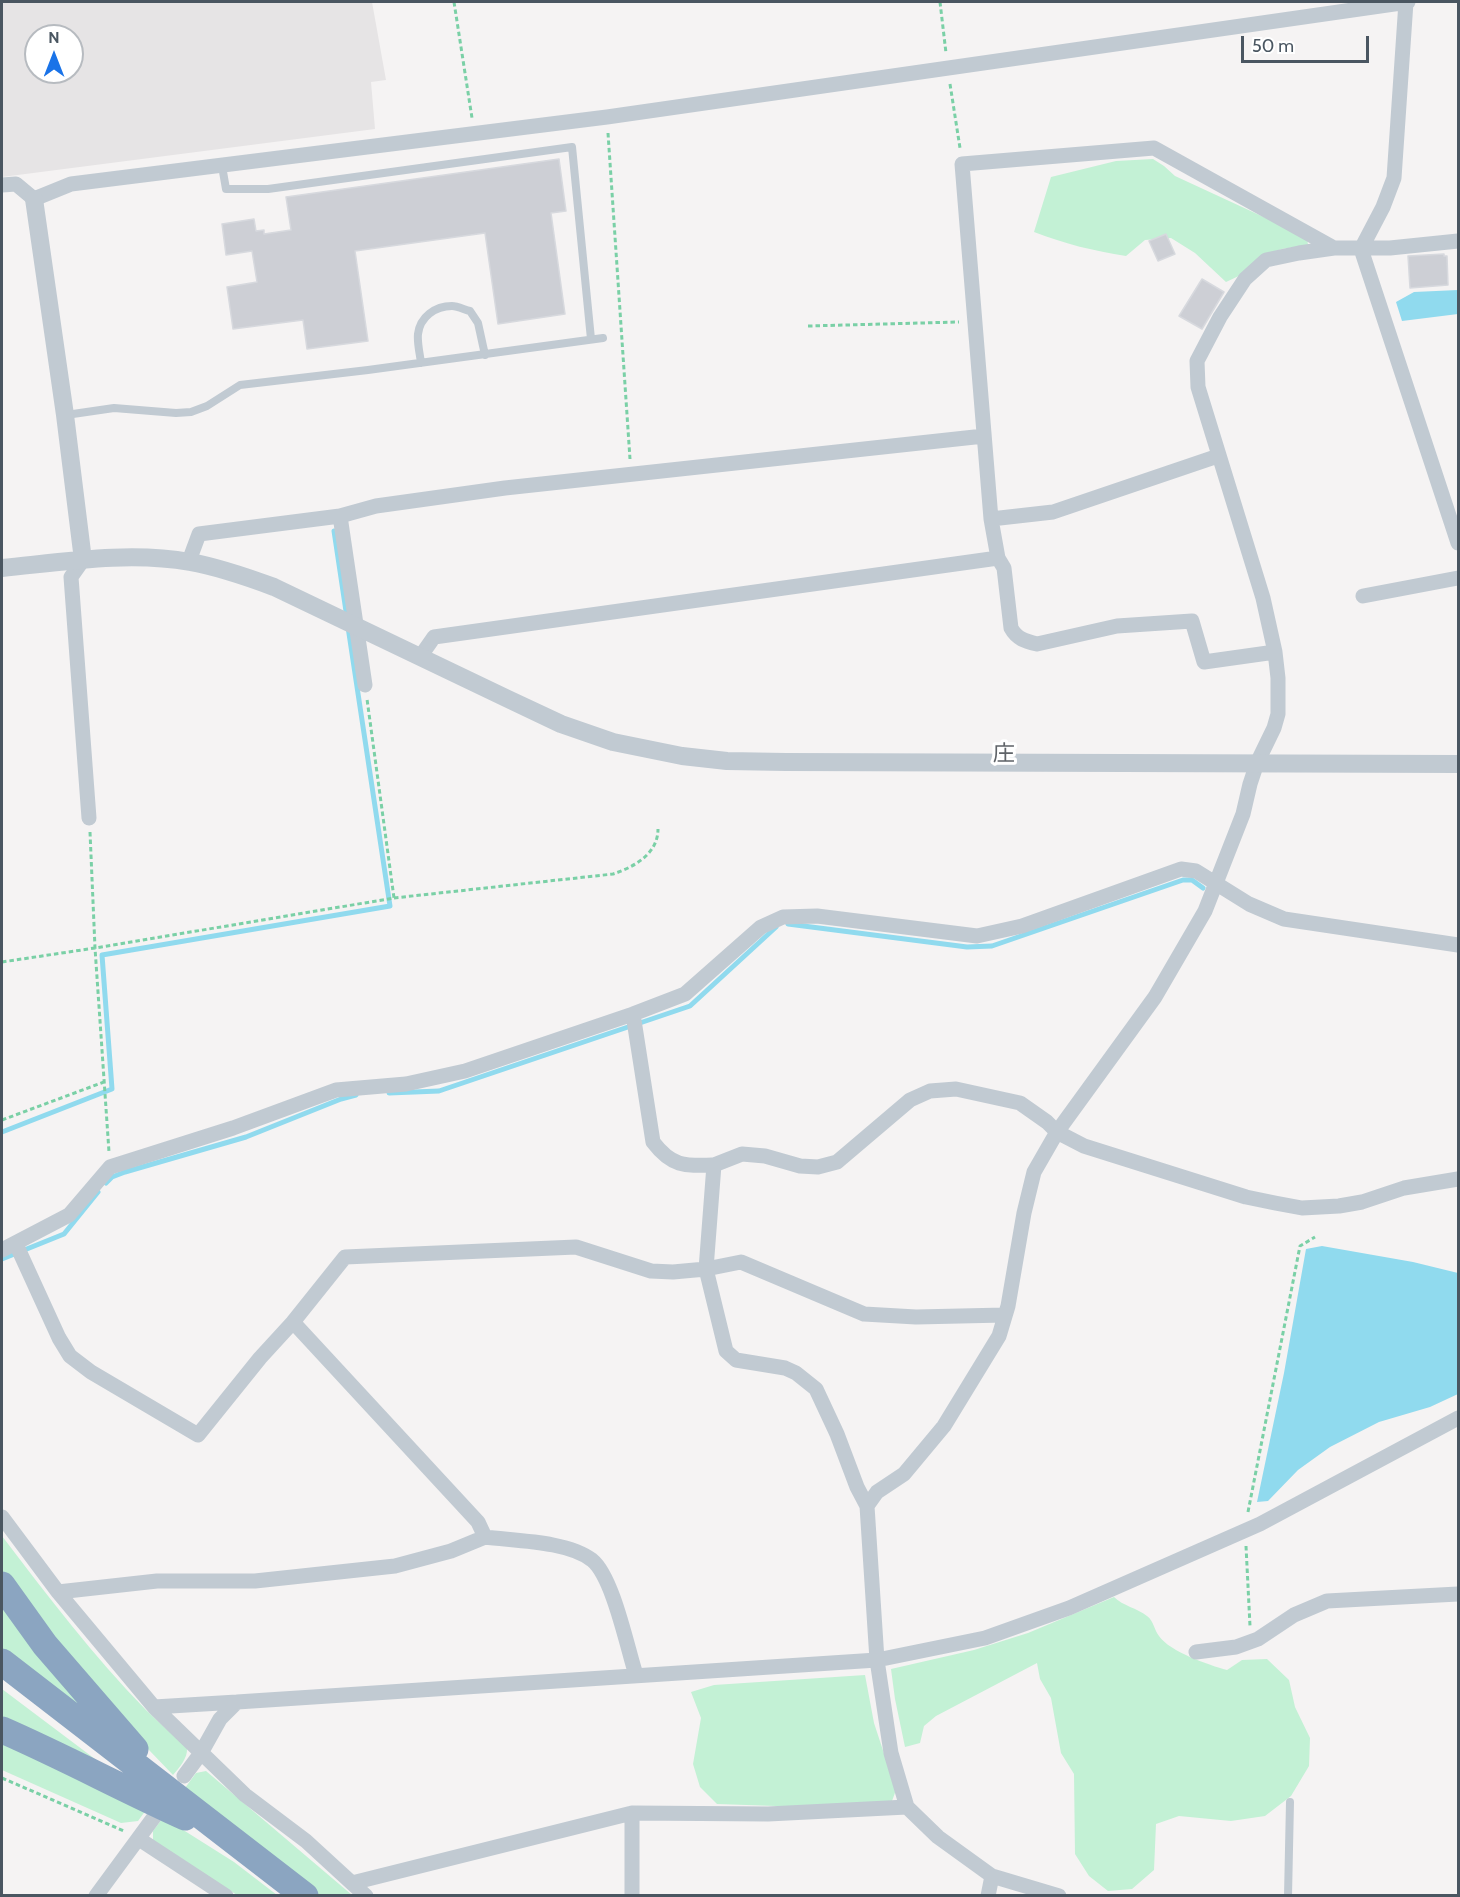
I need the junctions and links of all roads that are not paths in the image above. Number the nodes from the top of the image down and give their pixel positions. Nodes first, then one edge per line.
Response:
1 (1407, 2) edge
2 (222, 166) junction
3 (2, 185) edge
4 (34, 199) junction
5 (1458, 241) edge
6 (1334, 248) junction
7 (1361, 249) junction
8 (603, 338) dead end
9 (591, 339) junction
10 (485, 355) junction
11 (421, 363) junction
12 (65, 415) junction
13 (984, 436) junction
14 (1218, 456) junction
15 (340, 516) junction
16 (992, 519) junction
17 (1458, 543) edge
18 (998, 558) junction
19 (83, 560) junction
20 (189, 561) junction
21 (2, 568) edge
22 (1458, 578) edge
23 (1363, 596) dead end
24 (355, 625) junction
25 (1275, 652) junction
26 (420, 657) junction
27 (365, 685) road end
28 (1257, 762) junction
29 (1458, 764) edge
30 (89, 818) road end
31 (1216, 884) junction
32 (1458, 945) edge
33 (633, 1014) junction
34 (1058, 1132) junction
35 (714, 1165) junction
36 (1458, 1179) edge
37 (9, 1247) edge
38 (706, 1269) junction
39 (1005, 1315) junction
40 (293, 1322) junction
41 (1458, 1418) edge
42 (867, 1506) junction
43 (2, 1517) edge
44 (485, 1537) junction
45 (2, 1585) edge
46 (58, 1592) junction
47 (1458, 1594) edge
48 (1196, 1652) dead end
49 (877, 1660) junction
50 (2, 1662) edge
51 (636, 1675) junction
52 (2, 1680) edge
53 (237, 1702) junction
54 (154, 1707) junction
55 (2, 1730) edge
56 (201, 1753) junction
57 (184, 1797) junction
58 (1290, 1802) dead end
59 (907, 1807) junction
60 (157, 1813) dead end
61 (632, 1814) junction
62 (139, 1839) junction
63 (992, 1876) junction
64 (352, 1883) junction
65 (96, 1896) edge
66 (226, 1896) edge
67 (289, 1896) edge
68 (305, 1896) edge
69 (366, 1896) edge
70 (632, 1896) edge
71 (988, 1896) edge
72 (1059, 1896) edge
73 (1288, 1896) edge

1 - 2 street
1 - 7 street
2 - 4 street
2 - 9 lane
3 - 4 street
4 - 12 street
5 - 7 street
6 - 7 street
6 - 13 street
6 - 14 street
7 - 17 street
8 - 9 lane
9 - 10 lane
10 - 11 lane
10 - 11 lane
11 - 12 lane
12 - 19 street
13 - 15 street
13 - 16 street
14 - 16 street
14 - 25 street
15 - 20 street
15 - 24 street
16 - 18 street
18 - 25 street
18 - 26 street
19 - 20 street
19 - 21 street
19 - 30 street
20 - 24 street
22 - 23 street
24 - 26 street
24 - 27 street
25 - 28 street
26 - 28 street
28 - 29 street
28 - 31 street
31 - 32 street
31 - 33 street
31 - 34 street
33 - 35 street
33 - 37 street
34 - 35 street
34 - 36 street
34 - 39 street
35 - 38 street
37 - 40 street
38 - 39 street
38 - 40 street
38 - 42 street
39 - 42 street
40 - 44 street
41 - 49 street
42 - 49 street
43 - 46 street
44 - 46 street
44 - 51 street
45 - 57 highway
46 - 54 street
47 - 48 street
49 - 51 street
49 - 59 street
50 - 57 highway
51 - 53 street
52 - 57 highway
53 - 54 street
53 - 56 street
54 - 56 street
55 - 57 highway
56 - 57 street
56 - 64 street
57 - 67 highway
57 - 68 highway
58 - 73 lane
59 - 61 street
59 - 63 street
60 - 62 street
61 - 64 street
61 - 70 street
62 - 65 street
62 - 66 street
63 - 71 street
63 - 72 street
64 - 69 street

